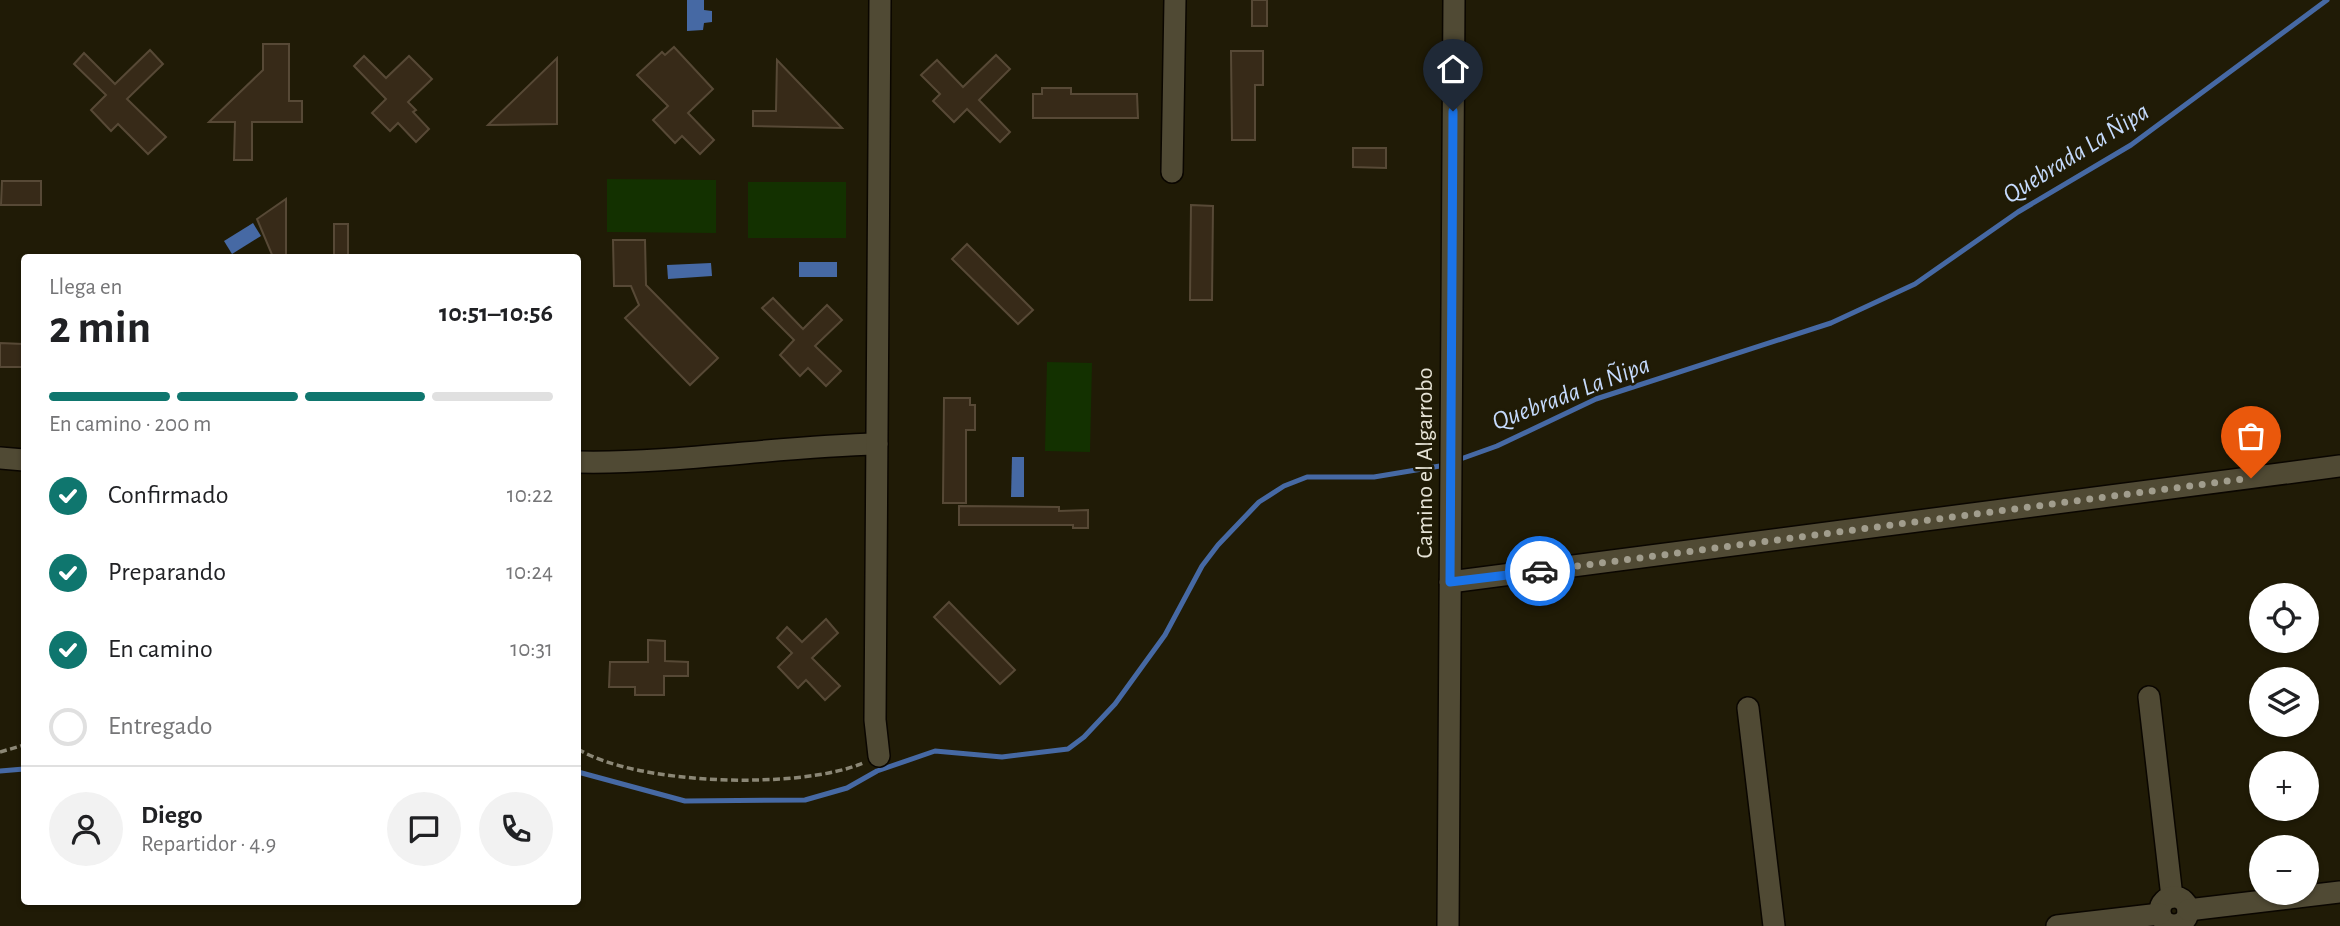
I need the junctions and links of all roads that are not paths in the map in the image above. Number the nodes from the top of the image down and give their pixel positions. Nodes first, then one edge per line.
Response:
1 (880, 0) edge
2 (1175, 0) edge
3 (1454, 0) edge
4 (1172, 172) dead end
5 (877, 444) junction
6 (0, 458) edge
7 (21, 460) edge
8 (581, 463) edge
9 (2340, 466) edge
10 (1450, 582) junction
11 (2149, 697) dead end
12 (1748, 708) dead end
13 (879, 756) road end
14 (2340, 892) edge
15 (2174, 914) edge
16 (1448, 926) edge
17 (1774, 926) edge
18 (2057, 926) edge

1 - 5 street
2 - 4 street
3 - 10 street, Camino el Algarrobo
5 - 8 street
5 - 13 street
6 - 7 street
9 - 10 street
10 - 16 street, Camino el Algarrobo
11 - 15 street
12 - 17 street
14 - 15 street
15 - 18 street

